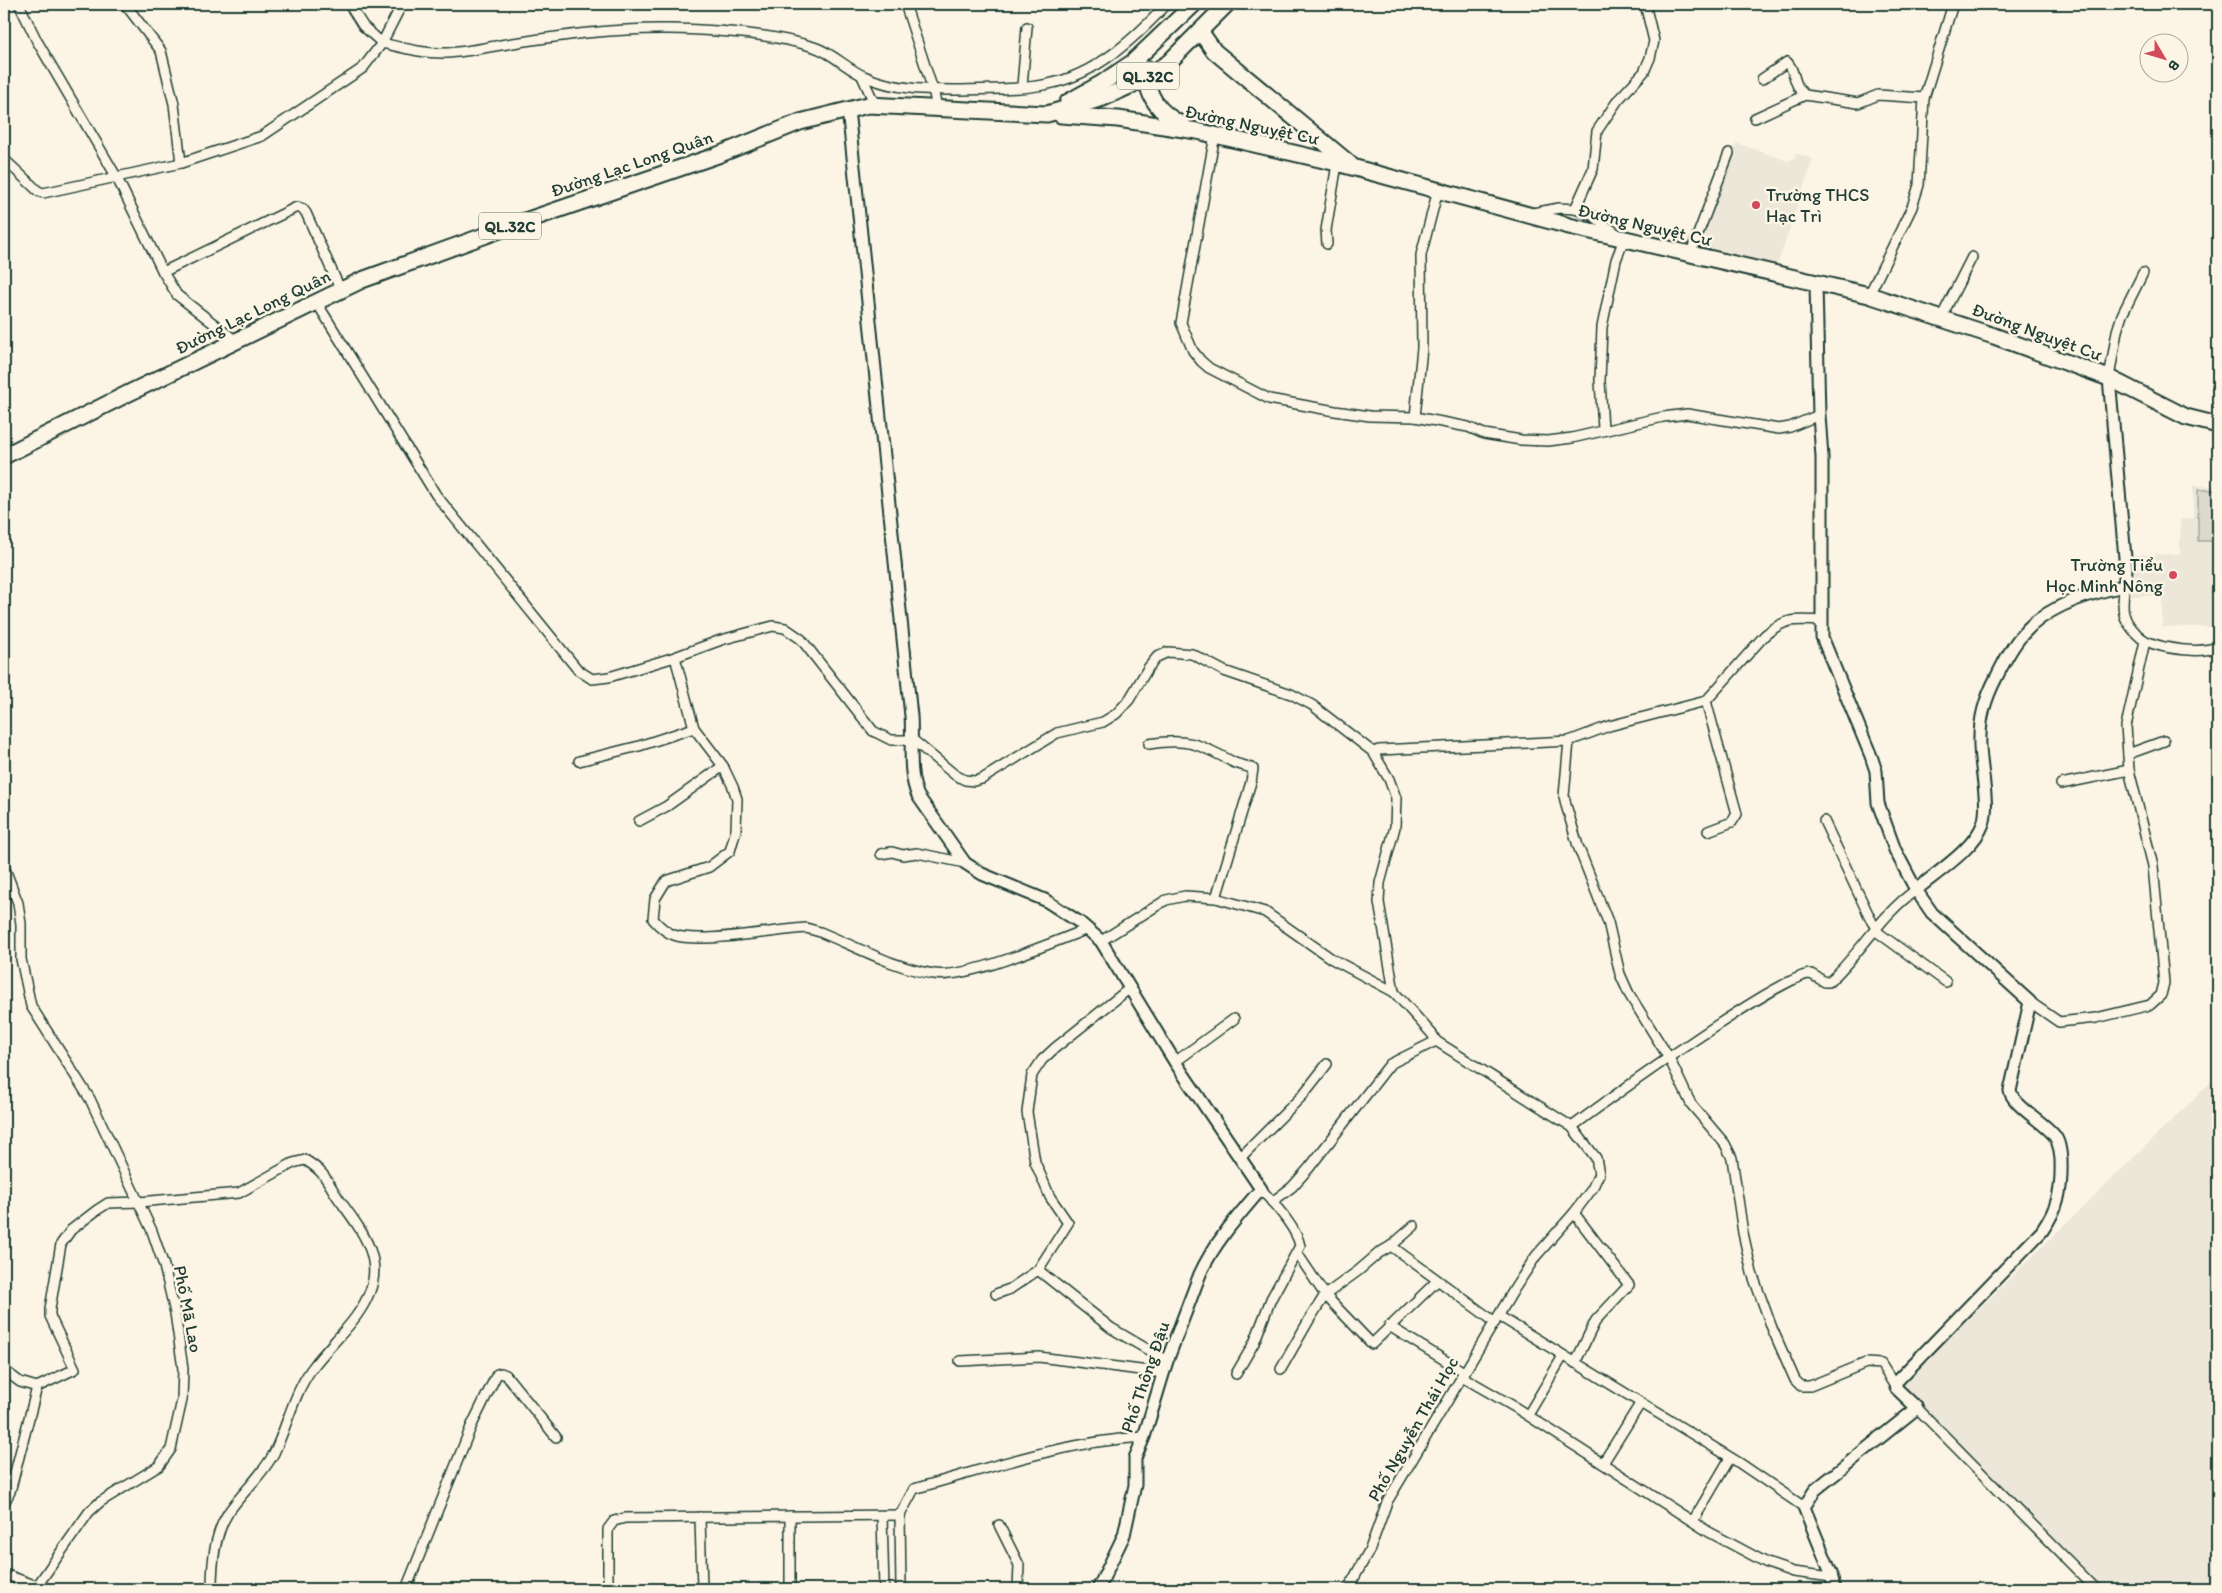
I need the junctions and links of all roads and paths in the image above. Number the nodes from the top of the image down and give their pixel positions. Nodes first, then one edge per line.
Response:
1 (19, 4) edge
2 (125, 4) edge
3 (349, 4) edge
4 (402, 4) edge
5 (905, 4) edge
6 (1167, 4) edge
7 (1194, 4) edge
8 (1227, 4) edge
9 (1645, 4) edge
10 (1953, 4) edge
11 (1027, 27) dead end
12 (1200, 31) junction
13 (1163, 34) junction
14 (382, 43) junction
15 (862, 76) junction
16 (1146, 77) junction
17 (1762, 79) dead end
18 (1022, 86) junction
19 (934, 90) junction
20 (1805, 96) junction
21 (1924, 98) junction
22 (875, 105) junction
23 (937, 107) junction
24 (848, 109) junction
25 (1047, 114) junction
26 (1755, 118) dead end
27 (1198, 131) junction
28 (1215, 135) junction
29 (1729, 153) dead end
30 (4, 159) edge
31 (1338, 160) junction
32 (181, 163) junction
33 (116, 176) junction
34 (1438, 190) junction
35 (1575, 209) junction
36 (1528, 214) junction
37 (1624, 239) junction
38 (1327, 244) dead end
39 (1690, 255) junction
40 (1972, 257) dead end
41 (163, 272) junction
42 (2143, 273) dead end
43 (1816, 284) junction
44 (341, 291) junction
45 (1869, 295) junction
46 (316, 303) junction
47 (1941, 318) junction
48 (236, 341) junction
49 (2109, 378) junction
50 (1819, 415) junction
51 (1415, 417) junction
52 (2218, 426) edge
53 (1602, 429) junction
54 (4, 456) edge
55 (2124, 586) junction
56 (1822, 621) junction
57 (2145, 640) junction
58 (2218, 647) edge
59 (674, 657) junction
60 (1706, 701) junction
61 (694, 728) junction
62 (913, 740) junction
63 (1569, 741) junction
64 (2164, 741) dead end
65 (1149, 744) dead end
66 (1373, 752) junction
67 (2128, 754) junction
68 (579, 761) dead end
69 (723, 766) junction
70 (2129, 770) junction
71 (2061, 784) dead end
72 (639, 821) dead end
73 (1824, 821) dead end
74 (1708, 831) dead end
75 (881, 854) dead end
76 (965, 863) junction
77 (4, 866) edge
78 (1916, 890) junction
79 (1216, 898) junction
80 (1088, 929) junction
81 (1877, 930) junction
82 (1101, 941) junction
83 (1946, 982) dead end
84 (1130, 988) junction
85 (1394, 992) junction
86 (2030, 1002) junction
87 (1234, 1019) dead end
88 (1436, 1041) junction
89 (1669, 1058) junction
90 (1175, 1062) junction
91 (1327, 1064) dead end
92 (1572, 1127) junction
93 (1240, 1158) junction
94 (1261, 1189) junction
95 (139, 1202) junction
96 (1272, 1202) junction
97 (1574, 1213) junction
98 (1414, 1226) dead end
99 (1391, 1246) junction
100 (1296, 1253) junction
101 (1038, 1270) junction
102 (1437, 1281) junction
103 (996, 1294) dead end
104 (1325, 1295) junction
105 (1497, 1319) junction
106 (1389, 1326) junction
107 (1563, 1356) junction
108 (960, 1361) dead end
109 (1168, 1361) junction
110 (1574, 1363) junction
111 (1281, 1369) dead end
112 (4, 1370) edge
113 (1164, 1373) junction
114 (1236, 1374) dead end
115 (1462, 1374) junction
116 (37, 1386) junction
117 (1896, 1388) junction
118 (1640, 1404) junction
119 (1917, 1408) junction
120 (1528, 1415) junction
121 (556, 1437) dead end
122 (1144, 1437) junction
123 (1730, 1458) junction
124 (1603, 1463) junction
125 (4, 1503) edge
126 (1804, 1507) junction
127 (900, 1515) junction
128 (790, 1516) junction
129 (882, 1516) junction
130 (700, 1517) junction
131 (1693, 1521) junction
132 (999, 1525) dead end
133 (4, 1574) edge
134 (1832, 1577) junction
135 (39, 1588) edge
136 (212, 1589) edge
137 (406, 1589) edge
138 (608, 1589) edge
139 (702, 1589) edge
140 (790, 1589) edge
141 (884, 1589) edge
142 (901, 1589) edge
143 (1018, 1589) edge
144 (1098, 1589) edge
145 (1348, 1589) edge
146 (1834, 1589) edge
147 (2096, 1589) edge

1 - 33 street
2 - 32 street
3 - 14 street
4 - 14 street
5 - 19 street
6 - 18 street
7 - 13 highway, QL.32C
8 - 12 highway, Đường Lạc Long Quân / QL.32C
9 - 35 street
10 - 21 street
11 - 18 street
12 - 16 highway, Đường Lạc Long Quân / QL.32C
12 - 31 highway
13 - 16 highway
13 - 25 highway, QL.32C
14 - 15 street
14 - 32 street
15 - 19 street
15 - 22 street
16 - 25 highway, Đường Lạc Long Quân / QL.32C
16 - 27 highway
17 - 20 street
18 - 19 street
19 - 23 street
20 - 21 street
20 - 26 street
21 - 45 street
22 - 23 highway, Đường Lạc Long Quân / QL.32C
22 - 24 highway, Đường Lạc Long Quân / QL.32C
23 - 25 highway, Đường Lạc Long Quân / QL.32C
24 - 44 highway, Đường Lạc Long Quân / QL.32C
24 - 62 street
25 - 27 highway, Đường Nguyệt Cư
27 - 28 highway, Đường Nguyệt Cư
28 - 31 highway, Đường Nguyệt Cư
28 - 51 street
29 - 39 street
30 - 33 street
31 - 34 highway, Đường Nguyệt Cư
31 - 38 street
32 - 33 street
33 - 41 street
34 - 36 highway, Đường Nguyệt Cư
34 - 51 street
35 - 36 street
35 - 37 street
36 - 37 highway, Đường Nguyệt Cư
37 - 39 highway, Đường Nguyệt Cư
37 - 53 street
39 - 43 highway, Đường Nguyệt Cư
40 - 47 street
41 - 44 street
41 - 48 street
42 - 49 street
43 - 45 highway, Đường Nguyệt Cư
43 - 50 street
44 - 46 highway, Đường Lạc Long Quân / QL.32C
45 - 47 highway, Đường Nguyệt Cư
46 - 48 highway, Đường Lạc Long Quân / QL.32C
46 - 59 street
47 - 49 highway, Đường Nguyệt Cư
48 - 54 highway, Đường Lạc Long Quân / QL.32C
49 - 52 highway, Đường Nguyệt Cư
49 - 55 street
50 - 53 street
50 - 56 street
51 - 53 street
55 - 57 street
55 - 78 street
56 - 60 street
56 - 78 street
57 - 58 street
57 - 67 street
59 - 61 street
59 - 62 street
60 - 63 street
60 - 74 street
61 - 68 street
61 - 69 street
62 - 66 street
62 - 76 street
63 - 66 street
63 - 89 street
64 - 67 street
65 - 79 street
66 - 85 street
67 - 70 street
69 - 72 street
69 - 80 street
70 - 71 street
70 - 86 street
73 - 81 street
75 - 76 street
76 - 80 street
77 - 95 street, Phố Mã Lao
78 - 81 street
78 - 86 street
79 - 82 street
79 - 85 street
80 - 82 street
81 - 83 street
81 - 89 street
82 - 84 street
84 - 90 street
84 - 101 street
85 - 88 street, Phố Nguyễn Thái Học
86 - 117 street
87 - 90 street
88 - 92 street, Phố Nguyễn Thái Học
88 - 96 street
89 - 92 street
89 - 117 street
90 - 93 street
91 - 93 street
92 - 97 street, Phố Nguyễn Thái Học
93 - 94 street
94 - 96 street
94 - 109 street, Phố Thông Đậu
95 - 116 street
95 - 135 street, Phố Mã Lao
95 - 136 street
96 - 100 street
97 - 105 street, Phố Nguyễn Thái Học
97 - 110 street
98 - 99 street
99 - 102 street
99 - 104 street
100 - 104 street
100 - 114 street
101 - 103 street
101 - 109 street
102 - 105 street
102 - 106 street
104 - 106 street
104 - 111 street
105 - 107 street
105 - 115 street, Phố Nguyễn Thái Học
106 - 115 street
107 - 110 street
107 - 120 street
108 - 113 street
109 - 113 street, Phố Thông Đậu
110 - 118 street
112 - 116 street
113 - 122 street, Phố Thông Đậu
115 - 120 street
115 - 145 street, Phố Nguyễn Thái Học
116 - 125 street
117 - 119 street
118 - 123 street
118 - 124 street
119 - 126 street
119 - 147 street
120 - 124 street
121 - 137 street
122 - 127 street
122 - 144 street, Phố Thông Đậu
123 - 126 street
123 - 131 street
124 - 131 street
126 - 134 street
127 - 129 street
127 - 142 street
128 - 129 street
128 - 130 street
128 - 140 street
129 - 141 street
130 - 138 street
130 - 139 street
131 - 134 street
132 - 143 street
133 - 135 street
134 - 146 street

